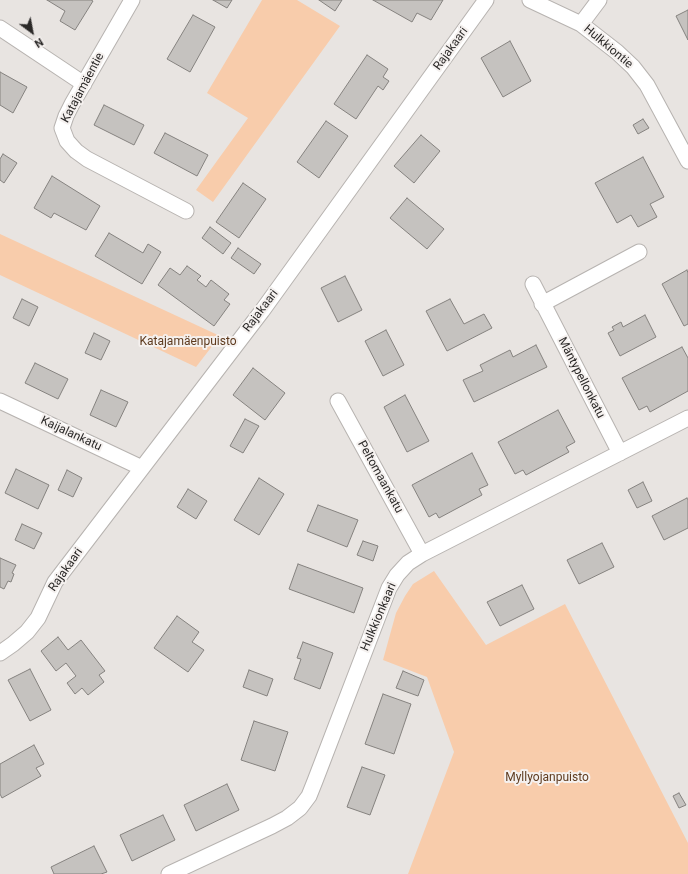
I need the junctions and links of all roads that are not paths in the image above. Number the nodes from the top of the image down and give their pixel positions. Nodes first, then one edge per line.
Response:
1 (132, 0) edge
2 (486, 0) edge
3 (530, 0) edge
4 (599, 0) edge
5 (581, 24) junction
6 (0, 28) edge
7 (84, 84) junction
8 (688, 161) edge
9 (186, 211) dead end
10 (638, 252) dead end
11 (533, 284) dead end
12 (542, 304) junction
13 (0, 401) edge
14 (338, 401) dead end
15 (688, 418) edge
16 (620, 453) junction
17 (142, 468) junction
18 (422, 554) junction
19 (0, 653) edge
20 (169, 874) edge

1 - 7 street, Katajamäentie
2 - 17 street, Rajakaari
3 - 5 street, Hulkkiontie
4 - 5 street
5 - 8 street, Hulkkiontie
6 - 7 street
7 - 9 street, Katajamäentie
10 - 12 street
11 - 12 street, Mäntypellonkatu
12 - 16 street, Mäntypellonkatu
13 - 17 street, Kaijalankatu
14 - 18 street, Peltomaankatu
15 - 16 street, Hulkkionkaari
16 - 18 street, Hulkkionkaari
17 - 19 street, Rajakaari
18 - 20 street, Hulkkionkaari

